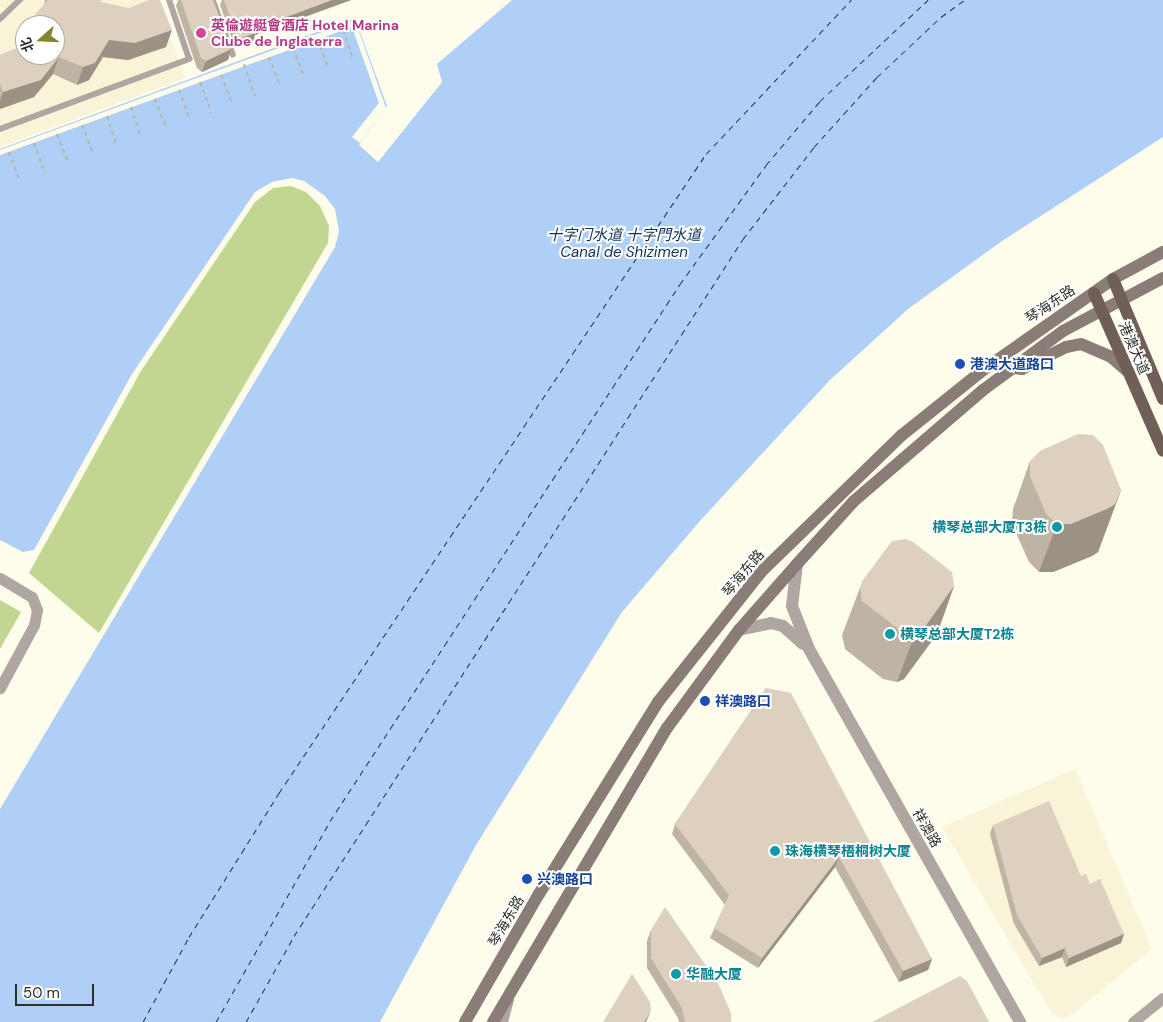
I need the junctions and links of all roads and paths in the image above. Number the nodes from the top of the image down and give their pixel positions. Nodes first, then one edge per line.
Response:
1 (20, 0) edge
2 (168, 0) edge
3 (214, 0) edge
4 (161, 3) edge
5 (0, 19) edge
6 (343, 30) dead end
7 (318, 39) dead end
8 (293, 48) dead end
9 (233, 54) edge
10 (269, 57) dead end
11 (353, 59) dead end
12 (244, 64) dead end
13 (328, 68) dead end
14 (221, 75) dead end
15 (304, 77) dead end
16 (200, 82) dead end
17 (280, 86) dead end
18 (179, 90) dead end
19 (256, 96) dead end
20 (155, 99) dead end
21 (232, 104) dead end
22 (131, 108) dead end
23 (212, 113) dead end
24 (107, 116) dead end
25 (189, 118) dead end
26 (82, 125) dead end
27 (166, 128) dead end
28 (0, 129) edge
29 (58, 134) dead end
30 (141, 137) dead end
31 (34, 143) dead end
32 (117, 146) dead end
33 (9, 152) dead end
34 (93, 154) dead end
35 (68, 163) dead end
36 (45, 172) dead end
37 (20, 182) dead end
38 (1163, 252) edge
39 (1163, 278) edge
40 (1113, 279) junction
41 (1094, 292) junction
42 (1120, 299) junction
43 (1102, 310) junction
44 (1012, 368) junction
45 (1128, 372) junction
46 (1163, 398) edge
47 (1163, 452) edge
48 (797, 564) junction
49 (0, 578) edge
50 (738, 630) junction
51 (808, 649) junction
52 (0, 688) edge
53 (510, 992) junction
54 (1163, 998) edge
55 (465, 1022) edge
56 (493, 1022) edge
57 (502, 1022) edge
58 (1020, 1022) edge
59 (1133, 1022) edge

1 - 5 lane
2 - 4 lane
2 - 28 lane
3 - 9 lane
6 - 11 path
7 - 13 path
8 - 15 path
10 - 17 path
12 - 19 path
14 - 21 path
16 - 23 path
18 - 25 path
20 - 27 path
22 - 30 path
24 - 32 path
26 - 34 path
29 - 35 path
31 - 36 path
33 - 37 path
38 - 40 main road, 琴海东路
39 - 42 main road
40 - 41 main road, 琴海东路
40 - 42 main road, 港澳大道
41 - 43 main road, 港澳大道
41 - 55 main road, 琴海东路
42 - 43 main road
42 - 46 main road, 港澳大道
43 - 44 main road
43 - 45 main road, 港澳大道
44 - 45 main road
44 - 48 main road
45 - 47 main road, 港澳大道
48 - 50 main road
48 - 51 street, 祥澳路
49 - 52 street
50 - 51 street, 祥澳路
50 - 53 main road
51 - 58 street, 祥澳路
53 - 56 main road
53 - 57 street
54 - 59 street

